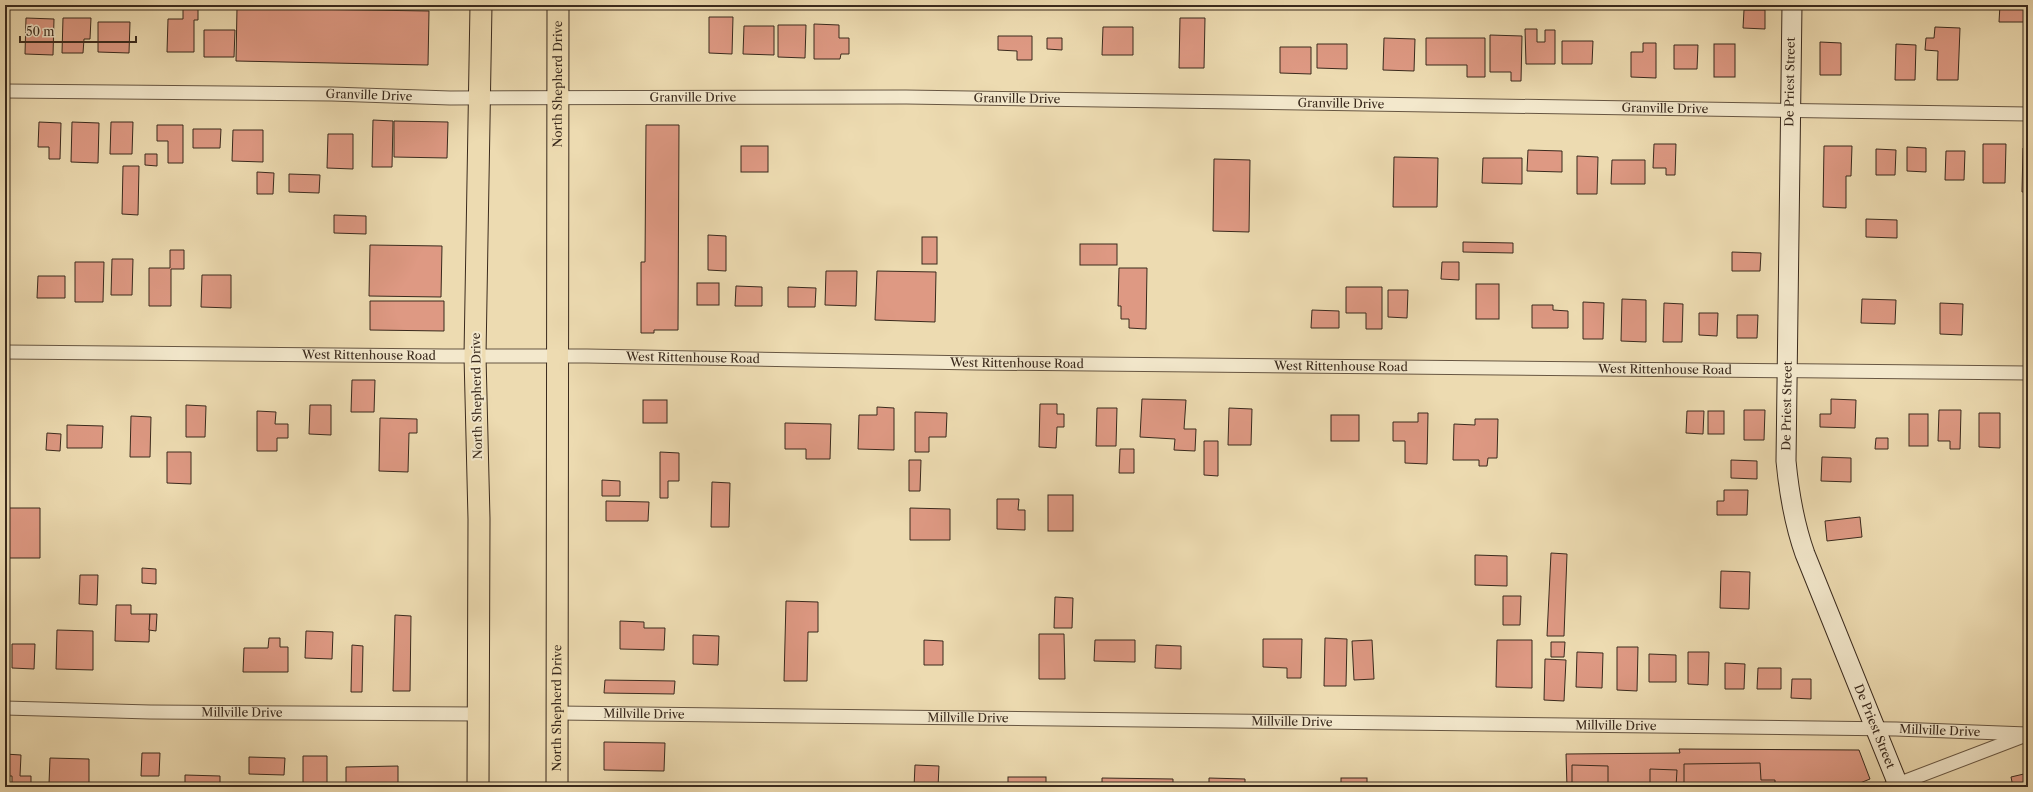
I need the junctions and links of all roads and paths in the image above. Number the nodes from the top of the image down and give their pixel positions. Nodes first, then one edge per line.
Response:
1 (481, 5) edge
2 (558, 5) edge
3 (1792, 5) edge
4 (5, 91) edge
5 (557, 97) junction
6 (479, 98) junction
7 (1790, 111) junction
8 (2028, 114) edge
9 (5, 352) edge
10 (475, 356) junction
11 (556, 356) junction
12 (1788, 371) junction
13 (2028, 374) edge
14 (5, 708) edge
15 (558, 713) junction
16 (479, 714) junction
17 (1875, 729) junction
18 (2027, 734) edge
19 (1896, 786) edge
20 (478, 787) edge
21 (557, 787) edge

1 - 6 main road, North Shepherd Drive
2 - 5 main road, North Shepherd Drive
3 - 7 street, De Priest Street
4 - 6 street, Granville Drive
5 - 6 street, Granville Drive
5 - 7 street, Granville Drive
5 - 11 main road, North Shepherd Drive
6 - 10 main road, North Shepherd Drive
7 - 8 street, Granville Drive
7 - 12 street, De Priest Street
9 - 10 street, West Rittenhouse Road
10 - 11 street, West Rittenhouse Road
10 - 16 main road, North Shepherd Drive
11 - 12 street, West Rittenhouse Road
11 - 15 main road, North Shepherd Drive
12 - 13 street, West Rittenhouse Road
12 - 17 street, De Priest Street
14 - 16 street, Millville Drive
15 - 17 street, Millville Drive
15 - 21 main road, North Shepherd Drive
16 - 20 main road, North Shepherd Drive
17 - 18 street, Millville Drive
17 - 19 street, De Priest Street
18 - 19 street

